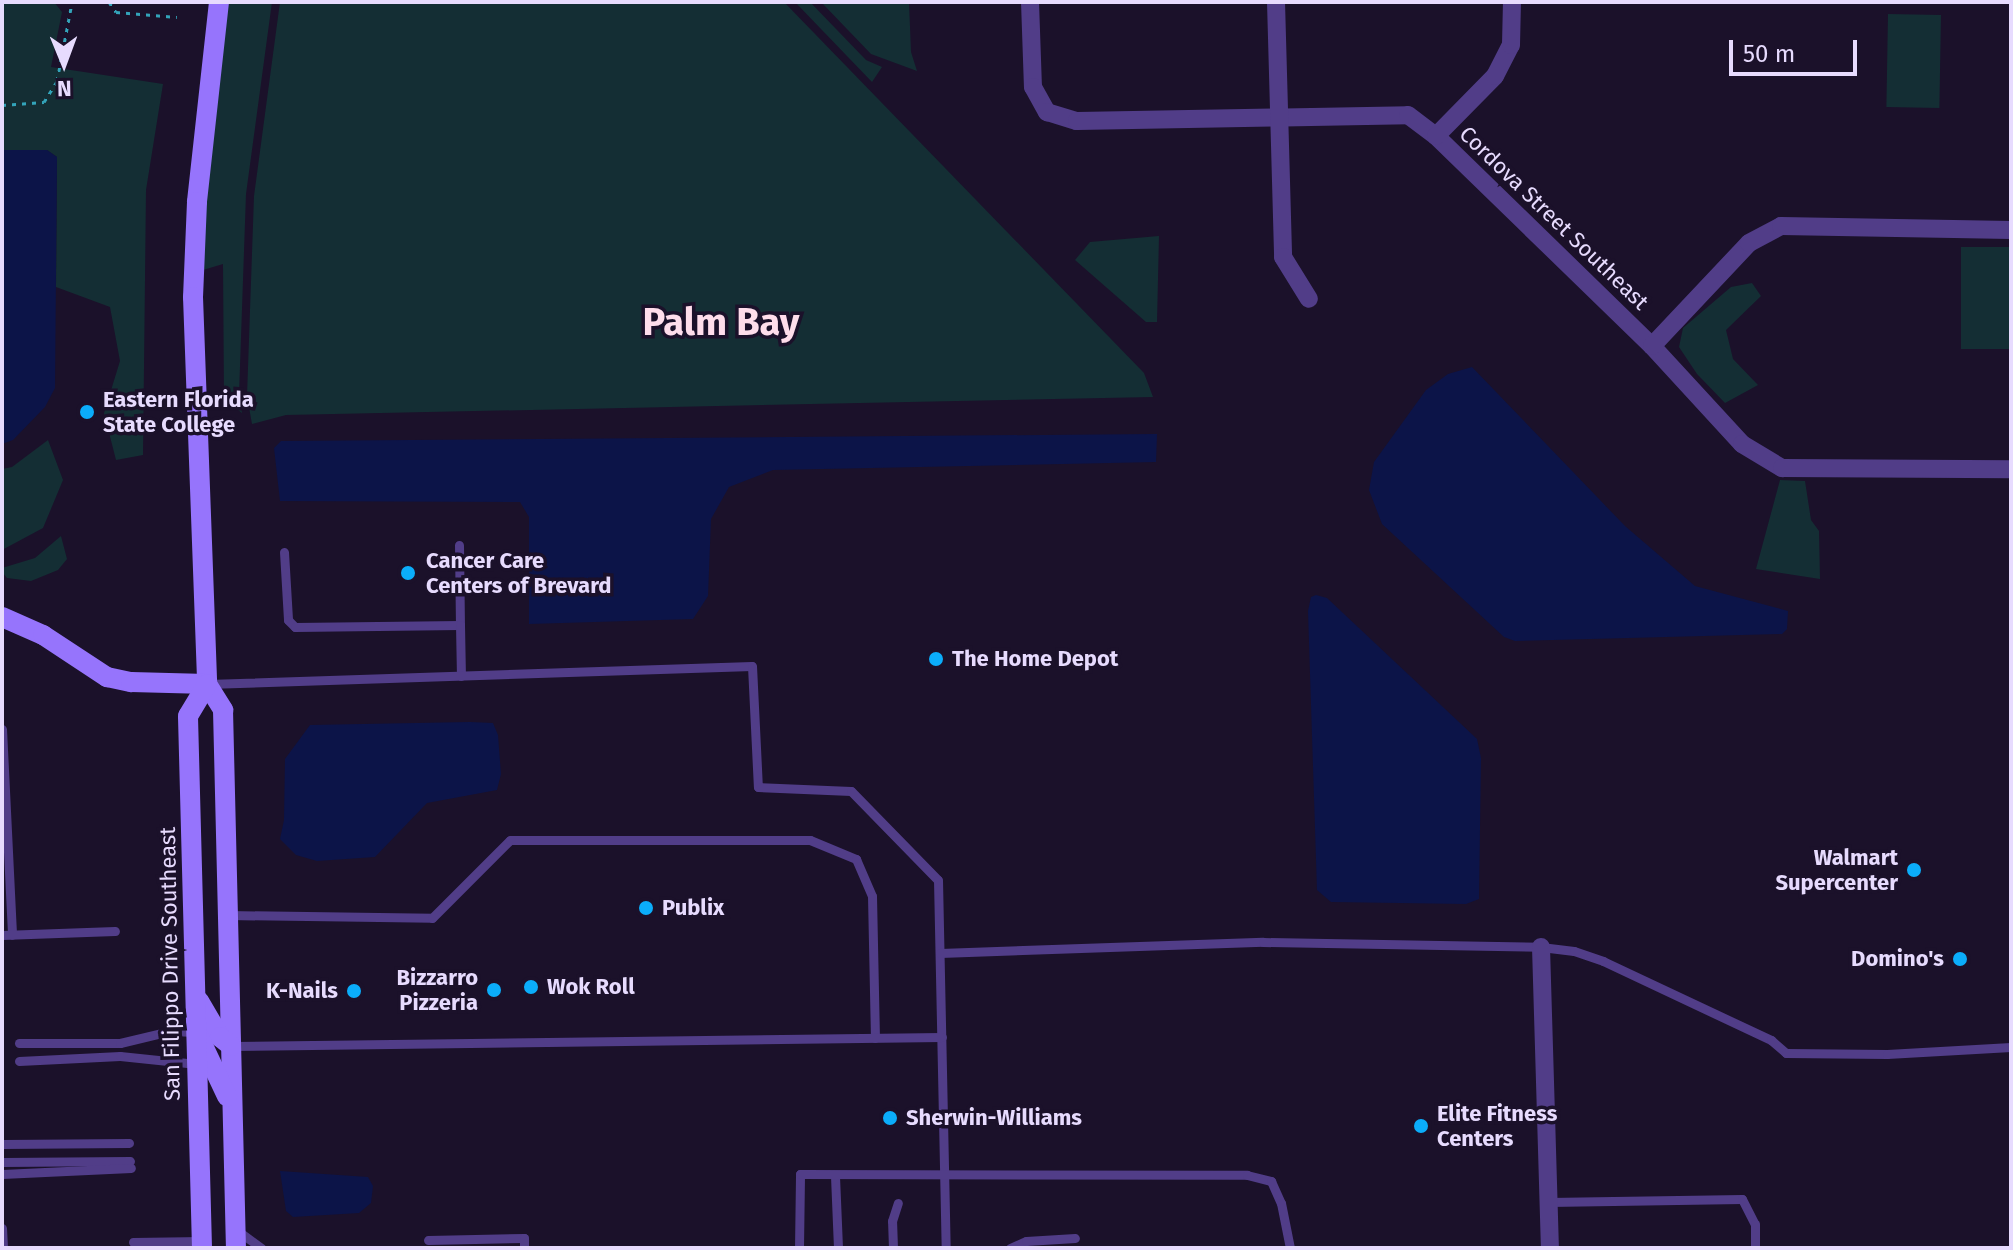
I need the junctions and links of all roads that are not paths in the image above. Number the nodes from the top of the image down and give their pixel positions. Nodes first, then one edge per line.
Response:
1 (219, 2) edge
2 (1030, 2) edge
3 (1276, 2) edge
4 (1512, 2) edge
5 (1278, 117) junction
6 (1436, 136) junction
7 (2011, 230) edge
8 (1309, 299) dead end
9 (1652, 346) junction
10 (2011, 469) edge
11 (459, 545) dead end
12 (284, 552) dead end
13 (2, 617) edge
14 (460, 625) junction
15 (461, 676) junction
16 (207, 684) junction
17 (2, 729) edge
18 (228, 915) junction
19 (115, 931) dead end
20 (7, 935) edge
21 (1541, 947) junction
22 (940, 953) junction
23 (195, 994) junction
24 (196, 1032) junction
25 (942, 1037) junction
26 (875, 1038) junction
27 (19, 1043) dead end
28 (231, 1046) junction
29 (2011, 1047) edge
30 (19, 1061) dead end
31 (197, 1064) junction
32 (233, 1111) junction
33 (129, 1143) dead end
34 (2, 1144) edge
35 (2, 1162) edge
36 (2, 1174) edge
37 (835, 1176) junction
38 (945, 1177) junction
39 (1549, 1202) junction
40 (898, 1203) dead end
41 (2, 1228) edge
42 (1075, 1238) dead end
43 (236, 1239) edge
44 (428, 1240) dead end
45 (133, 1242) dead end
46 (524, 1243) edge
47 (202, 1244) edge
48 (3, 1248) edge
49 (261, 1248) edge
50 (799, 1248) edge
51 (838, 1248) edge
52 (893, 1248) edge
53 (946, 1248) edge
54 (1010, 1248) edge
55 (1290, 1248) edge
56 (1550, 1248) edge
57 (1755, 1248) edge

1 - 16 street
2 - 5 street, Cordova Street Southeast
3 - 5 street
4 - 6 street
5 - 6 street, Cordova Street Southeast
5 - 8 street
6 - 9 street, Cordova Street Southeast
7 - 9 street
9 - 10 street, Cordova Street Southeast
11 - 14 lane
12 - 14 lane
13 - 16 street
14 - 15 lane
15 - 16 lane
15 - 22 lane
16 - 18 street
16 - 23 street, San Filippo Drive Southeast
17 - 20 lane
18 - 26 lane
18 - 28 street
19 - 20 lane
21 - 22 lane
21 - 29 lane
21 - 39 street
22 - 25 lane
23 - 24 street, San Filippo Drive Southeast
23 - 28 street
24 - 27 lane
24 - 31 street, San Filippo Drive Southeast
24 - 32 street
25 - 26 lane
25 - 38 lane
26 - 28 lane
28 - 32 street
30 - 31 lane
31 - 47 street, San Filippo Drive Southeast
32 - 43 street
33 - 34 lane
35 - 36 lane
37 - 38 lane
37 - 50 lane
37 - 51 lane
38 - 53 lane
38 - 55 lane
39 - 56 street
39 - 57 lane
40 - 52 lane
41 - 48 lane
42 - 54 lane
43 - 49 lane
44 - 46 lane
45 - 47 lane

